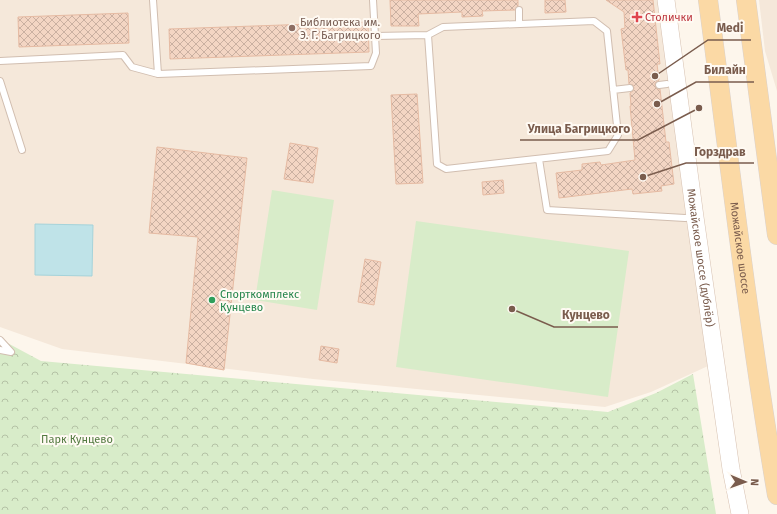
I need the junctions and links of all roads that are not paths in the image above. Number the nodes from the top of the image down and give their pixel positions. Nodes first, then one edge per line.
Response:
1 (153, 0) edge
2 (373, 0) edge
3 (666, 0) edge
4 (708, 0) edge
5 (746, 0) edge
6 (519, 10) dead end
7 (520, 24) junction
8 (428, 35) junction
9 (375, 36) junction
10 (0, 61) edge
11 (158, 74) junction
12 (0, 82) edge
13 (659, 84) dead end
14 (667, 84) dead end
15 (630, 88) dead end
16 (613, 90) junction
17 (22, 150) dead end
18 (539, 159) junction
19 (695, 217) junction
20 (777, 235) edge
21 (0, 340) edge
22 (0, 350) edge
23 (777, 495) edge
24 (740, 514) edge

1 - 11 lane
2 - 9 lane
3 - 19 main road, Можайское шоссе (дублёр)
4 - 23 main road, Можайское шоссе
5 - 20 main road
6 - 7 lane
7 - 8 lane
7 - 16 lane
8 - 9 lane
8 - 18 lane
9 - 11 lane
10 - 11 lane
12 - 17 lane
13 - 14 lane
15 - 16 lane
16 - 18 lane
18 - 19 lane
19 - 24 main road, Можайское шоссе (дублёр)
21 - 22 lane

